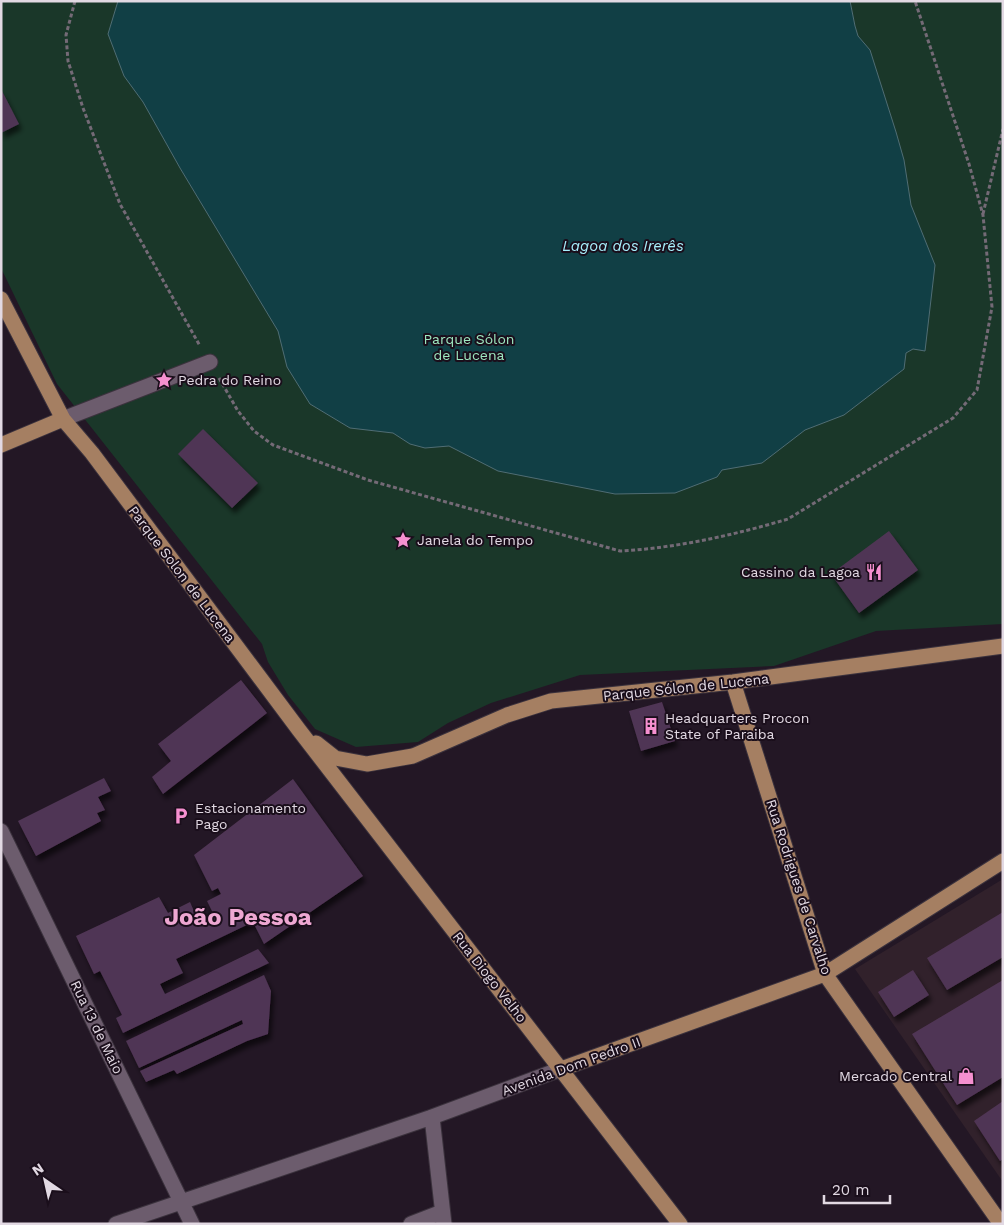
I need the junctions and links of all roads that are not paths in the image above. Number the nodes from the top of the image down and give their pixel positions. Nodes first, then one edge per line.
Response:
1 (1, 299) edge
2 (210, 362) road end
3 (63, 418) junction
4 (1, 445) edge
5 (1003, 646) edge
6 (733, 682) junction
7 (299, 730) junction
8 (1, 831) edge
9 (1003, 861) edge
10 (826, 974) junction
11 (561, 1069) junction
12 (432, 1117) junction
13 (181, 1201) junction
14 (443, 1218) edge
15 (116, 1224) edge
16 (192, 1224) edge
17 (411, 1224) edge
18 (680, 1224) edge
19 (1001, 1224) edge

1 - 3 main road
2 - 3 street
3 - 4 main road
3 - 7 main road, Parque Solon de Lucena
5 - 6 main road, Parque Sólon de Lucena
6 - 7 main road, Parque Sólon de Lucena
6 - 10 main road, Rua Rodrigues de Carvalho
7 - 11 main road, Rua Diogo Velho
8 - 13 street, Rua 13 de Maio
9 - 10 main road, Avenida Dom Pedro II
10 - 11 main road, Avenida Dom Pedro II
10 - 19 main road, Rua Rodrigues de Carvalho
11 - 12 street, Avenida Dom Pedro II
11 - 18 main road, Rua Diogo Velho
12 - 13 street, Avenida Dom Pedro II
12 - 14 street
13 - 15 street, Avenida Dom Pedro II
13 - 16 street, Rua 13 de Maio
14 - 17 street

